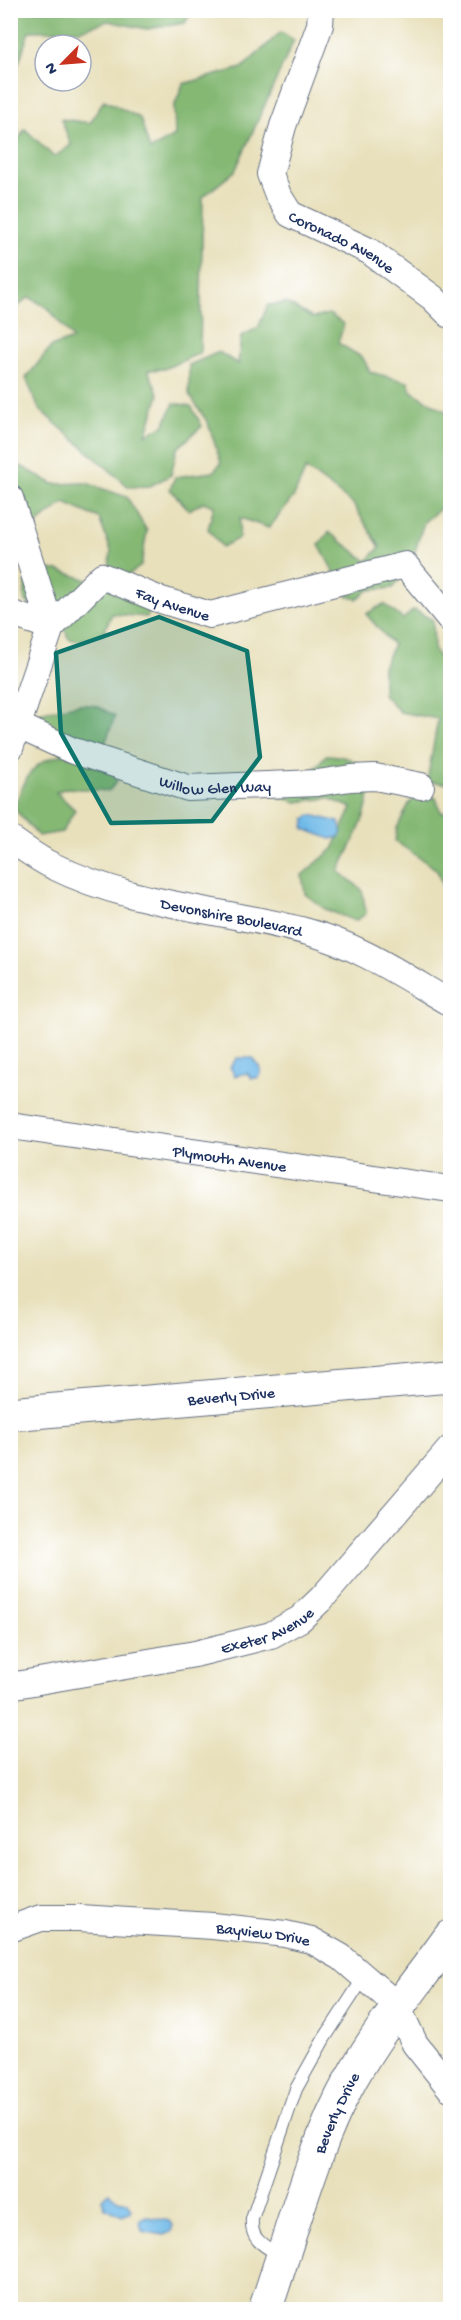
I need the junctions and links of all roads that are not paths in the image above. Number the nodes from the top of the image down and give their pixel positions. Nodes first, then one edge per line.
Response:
1 (321, 10) edge
2 (450, 315) edge
3 (10, 498) edge
4 (10, 613) edge
5 (450, 619) edge
6 (51, 627) junction
7 (15, 737) edge
8 (421, 786) dead end
9 (10, 839) edge
10 (446, 995) edge
11 (10, 1126) edge
12 (450, 1189) edge
13 (450, 1376) edge
14 (10, 1414) edge
15 (450, 1449) edge
16 (10, 1686) edge
17 (10, 1929) edge
18 (450, 1937) edge
19 (365, 1976) junction
20 (398, 2008) junction
21 (450, 2088) edge
22 (283, 2256) junction
23 (265, 2310) edge

1 - 2 street, Coronado Avenue
3 - 6 street
4 - 6 street
5 - 6 street, Fay Avenue
6 - 7 street, Fay Avenue
7 - 8 street, Willow Glen Way
9 - 10 street, Devonshire Boulevard
11 - 12 street, Plymouth Avenue
13 - 14 street, Beverly Drive
15 - 16 street, Exeter Avenue
17 - 19 street, Bayview Drive
18 - 20 street, Beverly Drive
19 - 20 street, Bayview Drive
19 - 22 lane
20 - 21 street, Bayview Drive
20 - 22 street, Beverly Drive
22 - 23 street, Beverly Drive

